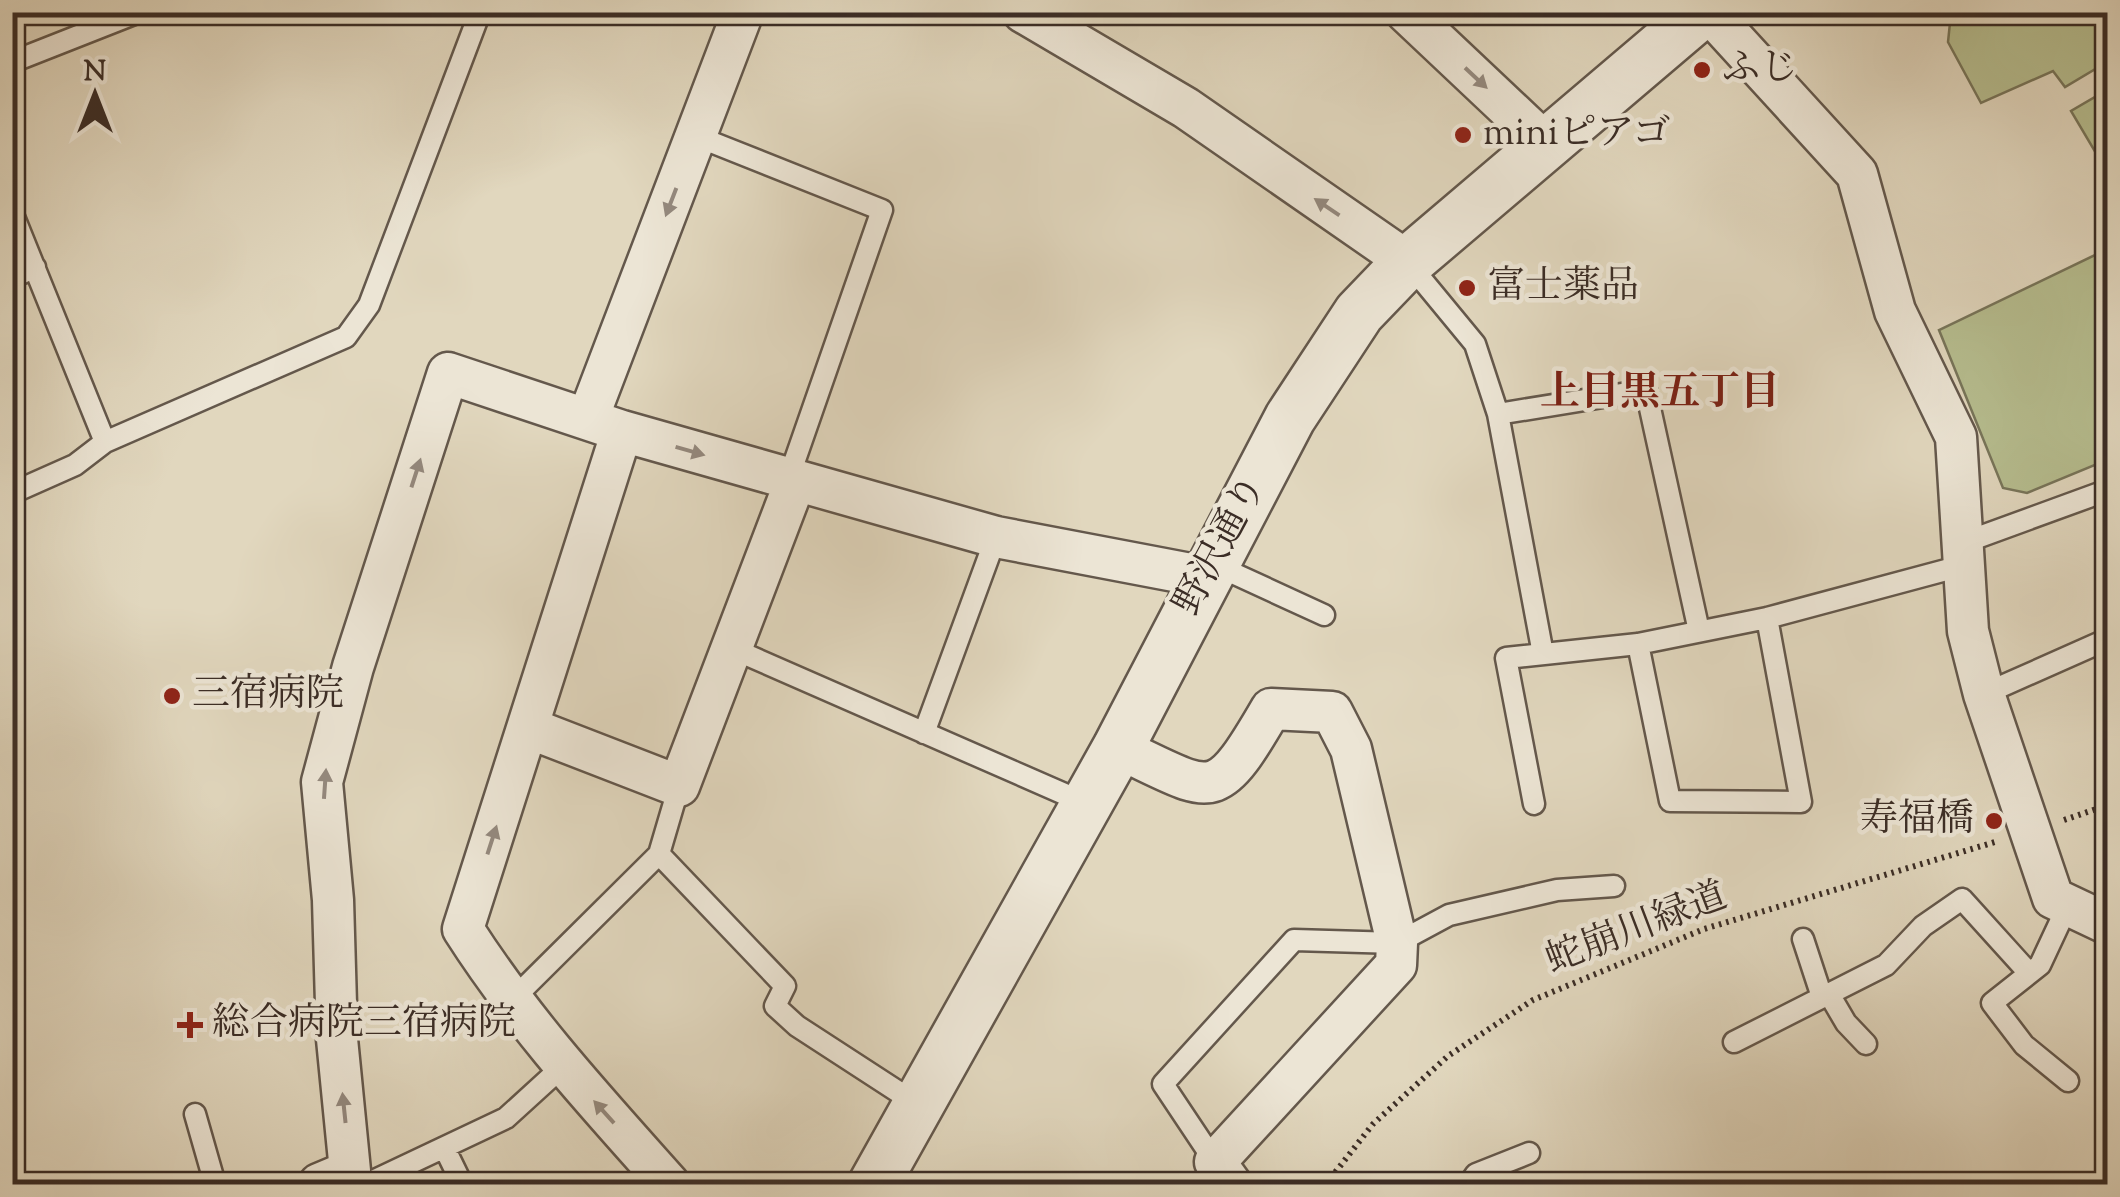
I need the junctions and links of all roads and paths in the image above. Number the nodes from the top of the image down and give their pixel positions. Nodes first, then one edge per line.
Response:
1 (139, 12) edge
2 (480, 12) edge
3 (743, 12) edge
4 (1023, 12) edge
5 (1406, 12) edge
6 (1706, 12) edge
7 (12, 62) edge
8 (696, 136) junction
9 (1546, 144) junction
10 (12, 212) edge
11 (1408, 262) junction
12 (35, 267) junction
13 (12, 278) edge
14 (1498, 414) junction
15 (605, 424) junction
16 (105, 442) junction
17 (792, 481) junction
18 (2108, 490) edge
19 (12, 493) edge
20 (996, 537) junction
21 (1960, 555) junction
22 (1210, 570) junction
23 (1324, 615) dead end
24 (1767, 618) junction
25 (1699, 631) junction
26 (2108, 639) edge
27 (1638, 644) junction
28 (732, 648) junction
29 (1542, 654) junction
30 (1984, 694) junction
31 (528, 728) junction
32 (924, 734) junction
33 (1118, 748) junction
34 (679, 786) junction
35 (1087, 804) junction
36 (1534, 804) dead end
37 (2029, 832) junction
38 (658, 854) junction
39 (1614, 886) dead end
40 (2068, 905) junction
41 (2108, 924) edge
42 (1803, 939) dead end
43 (1397, 943) junction
44 (2029, 973) junction
45 (1826, 995) junction
46 (510, 1002) junction
47 (1734, 1042) dead end
48 (1866, 1044) dead end
49 (562, 1067) junction
50 (2068, 1081) dead end
51 (919, 1105) junction
52 (195, 1114) dead end
53 (446, 1149) junction
54 (1529, 1153) dead end
55 (1223, 1173) edge
56 (375, 1180) dead end
57 (215, 1184) edge
58 (320, 1184) edge
59 (462, 1184) edge
60 (669, 1184) edge
61 (874, 1184) edge
62 (1326, 1184) edge
63 (1469, 1184) edge

1 - 7 lane
2 - 16 lane
3 - 8 street
11 -> 4 street
5 -> 9 street
6 - 9 street, 野沢通り
6 - 21 street
8 -> 15 street
8 - 17 lane
9 - 11 street, 野沢通り
10 - 12 lane
11 - 14 lane
11 - 22 street, 野沢通り
12 - 13 lane
12 - 16 lane
14 - 25 lane
14 - 29 lane
15 -> 17 street
15 - 31 street
58 -> 15 street
16 - 19 lane
17 - 20 street
17 - 28 street
18 - 21 lane
20 - 22 street
20 - 32 lane
21 - 24 lane
21 - 30 street
22 - 23 lane
22 - 33 street, 野沢通り
24 - 25 lane
24 - 27 lane
25 - 27 lane
26 - 30 lane
27 - 29 lane
28 - 32 lane
28 - 34 street
29 - 36 lane
30 - 37 street
31 - 34 street
46 -> 31 street
32 - 35 lane
33 - 35 street, 野沢通り
33 - 43 street
34 - 38 lane
35 - 51 street, 野沢通り
37 - 40 street
37 - 62 path, 蛇崩川緑道
38 - 46 lane
38 - 51 lane
39 - 43 lane
40 - 41 street
40 - 44 lane
42 - 45 lane
43 - 55 street
43 - 55 lane
44 - 45 lane
44 - 50 lane
45 - 47 lane
45 - 48 lane
46 - 49 street
49 - 53 lane
60 -> 49 street
51 - 61 street, 野沢通り
52 - 57 lane
53 - 56 lane
53 - 59 lane
54 - 63 lane

